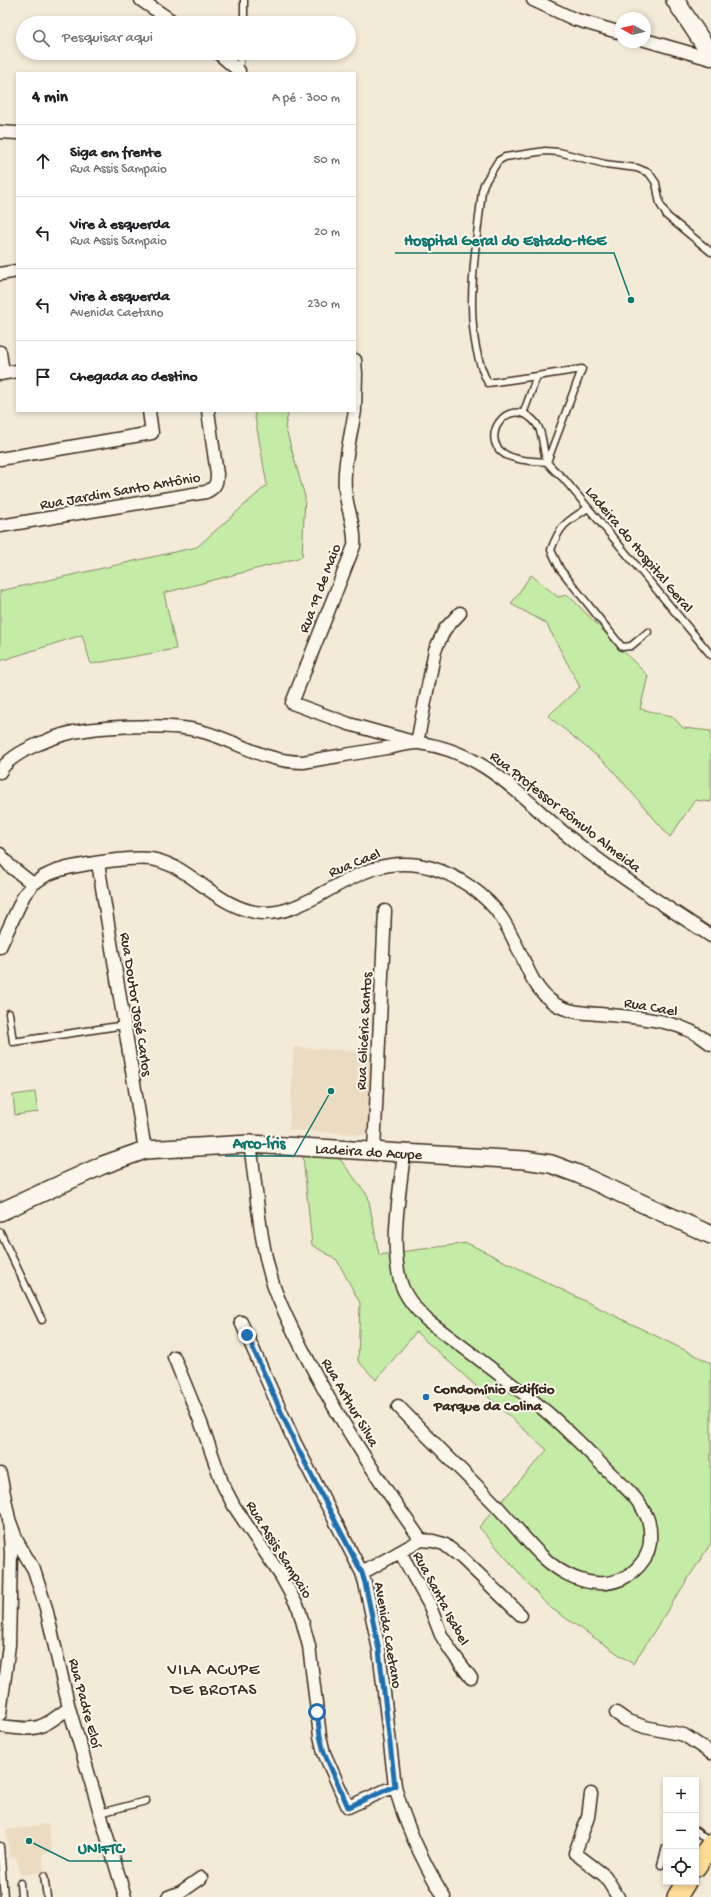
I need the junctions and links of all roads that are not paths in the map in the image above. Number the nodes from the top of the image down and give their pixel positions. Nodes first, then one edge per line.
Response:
1 (141, 0) edge
2 (244, 0) edge
3 (533, 0) edge
4 (675, 0) edge
5 (165, 16) edge
6 (244, 16) edge
7 (615, 31) edge
8 (651, 42) edge
9 (711, 55) edge
10 (711, 59) edge
11 (226, 60) edge
12 (240, 60) edge
13 (239, 71) joint
14 (0, 132) edge
15 (16, 133) edge
16 (711, 252) edge
17 (16, 271) edge
18 (0, 274) edge
19 (0, 352) edge
20 (16, 371) edge
21 (2, 373) edge
22 (537, 376) junction
23 (149, 412) edge
24 (208, 412) edge
25 (355, 412) edge
26 (523, 414) junction
27 (0, 459) edge
28 (547, 462) junction
29 (588, 508) junction
30 (0, 526) edge
31 (460, 613) dead end
32 (648, 632) dead end
33 (711, 654) edge
34 (417, 743) junction
35 (0, 772) edge
36 (0, 854) edge
37 (98, 863) junction
38 (34, 884) junction
39 (385, 912) dead end
40 (711, 936) edge
41 (0, 947) edge
42 (9, 1013) dead end
43 (124, 1024) junction
44 (711, 1044) edge
45 (250, 1144) junction
46 (145, 1150) junction
47 (374, 1151) junction
48 (404, 1152) junction
49 (0, 1212) edge
50 (0, 1232) edge
51 (711, 1235) edge
52 (42, 1320) dead end
53 (241, 1322) dead end
54 (174, 1357) dead end
55 (398, 1406) dead end
56 (0, 1474) edge
57 (9, 1519) junction
58 (421, 1540) junction
59 (400, 1552) junction
60 (362, 1573) junction
61 (522, 1615) dead end
62 (470, 1678) dead end
63 (69, 1708) junction
64 (616, 1713) dead end
65 (0, 1714) edge
66 (0, 1726) edge
67 (711, 1753) edge
68 (395, 1786) junction
69 (591, 1794) dead end
70 (146, 1801) dead end
71 (100, 1813) junction
72 (699, 1834) edge
73 (711, 1844) edge
74 (0, 1846) edge
75 (665, 1849) edge
76 (699, 1862) edge
77 (661, 1865) dead end
78 (44, 1876) dead end
79 (201, 1878) dead end
80 (20, 1883) dead end
81 (684, 1885) edge
82 (4, 1897) edge
83 (21, 1897) edge
84 (47, 1897) edge
85 (125, 1897) edge
86 (168, 1897) edge
87 (444, 1897) edge
88 (618, 1897) edge
89 (677, 1897) edge

1 - 5 street
2 - 6 lane
3 - 7 street
4 - 9 street
8 - 10 street
11 - 13 street
12 - 13 lane
14 - 15 street
16 - 22 lane
17 - 18 street
19 - 21 street
20 - 21 street
22 - 26 lane
22 - 28 lane
23 - 27 street
24 - 30 street, Rua Jardim Santo Antônio
25 - 34 street, Rua 19 de Maio
26 - 28 lane
26 - 28 lane
28 - 29 lane, Ladeira do Hospital Geral
29 - 32 lane
29 - 33 lane, Ladeira do Hospital Geral
31 - 34 street
34 - 35 street, Rua Professor Rômulo Almeida
34 - 40 street, Rua Professor Rômulo Almeida
36 - 38 street
37 - 38 street
37 - 43 street, Rua Doutor José Carlos
37 - 44 street, Rua Cael
38 - 41 street
39 - 47 street, Rua Glicéria Santos
42 - 43 lane
43 - 46 street, Rua Doutor José Carlos
45 - 46 street, Ladeira do Acupe
45 - 47 street, Ladeira do Acupe
45 - 58 street, Rua Arthur Silva
46 - 49 street, Ladeira do Acupe
47 - 48 street, Ladeira do Acupe
48 - 51 street, Ladeira do Acupe
48 - 55 street
50 - 52 lane
53 - 60 street, Avenida Caetano
54 - 68 street, Rua Assis Sampaio
56 - 57 street, Rua Padre Eloí
57 - 63 street, Rua Padre Eloí
57 - 65 street, Rua Padre Eloí
58 - 59 street
58 - 61 street
59 - 60 street
59 - 62 street, Rua Santa Isabel
60 - 68 street, Avenida Caetano
63 - 66 street
63 - 71 street, Rua Padre Eloí
64 - 67 street
68 - 87 street, Avenida Caetano
69 - 88 street
70 - 71 lane
71 - 85 street, Rua Padre Eloí
72 - 73 lane
73 - 76 main road
74 - 82 lane
75 - 77 lane
78 - 84 lane
79 - 86 street
80 - 83 lane
81 - 89 main road

